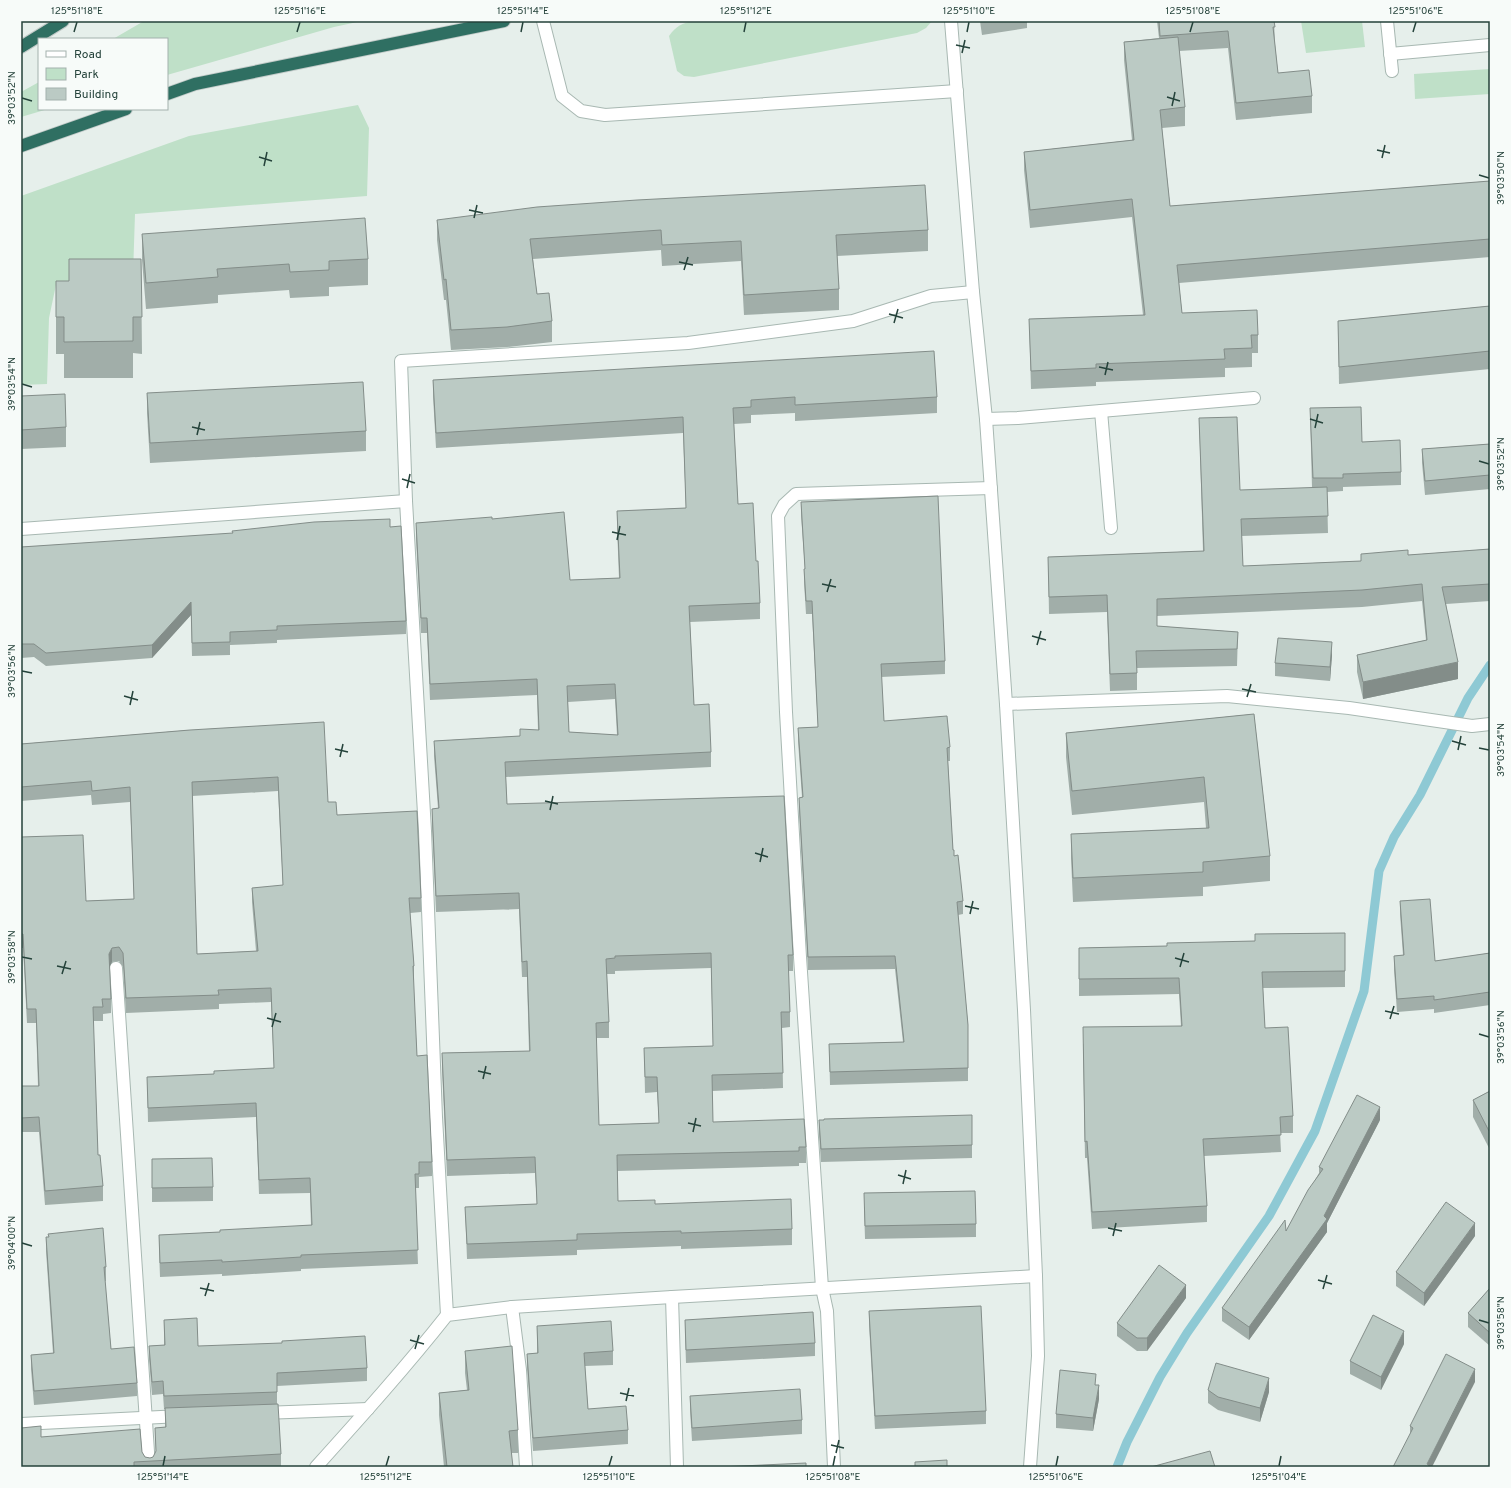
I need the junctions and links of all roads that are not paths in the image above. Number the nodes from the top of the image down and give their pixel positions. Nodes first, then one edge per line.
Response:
1 (63, 21) edge
2 (504, 21) edge
3 (543, 21) edge
4 (951, 21) edge
5 (1387, 21) edge
6 (1490, 45) edge
7 (21, 46) edge
8 (1390, 54) junction
9 (1392, 71) dead end
10 (957, 91) junction
11 (168, 94) edge
12 (123, 110) edge
13 (21, 146) edge
14 (973, 292) junction
15 (1254, 398) dead end
16 (1101, 411) junction
17 (986, 419) junction
18 (991, 488) junction
19 (406, 501) junction
20 (1111, 528) dead end
21 (21, 529) edge
22 (1006, 704) junction
23 (1490, 724) edge
24 (116, 968) dead end
25 (1036, 1276) junction
26 (822, 1288) junction
27 (672, 1297) junction
28 (512, 1307) junction
29 (447, 1315) junction
30 (368, 1409) junction
31 (248, 1413) edge
32 (192, 1415) edge
33 (145, 1417) junction
34 (21, 1424) edge
35 (149, 1467) edge
36 (316, 1467) edge
37 (526, 1467) edge
38 (677, 1467) edge
39 (834, 1467) edge
40 (1030, 1467) edge

1 - 7 highway
2 - 11 highway
3 - 10 street
4 - 10 street
5 - 8 street
6 - 8 street
8 - 9 street
10 - 14 street
12 - 13 highway
14 - 17 street
14 - 19 street
15 - 16 street
16 - 17 street
16 - 20 street
17 - 18 street
18 - 22 street
18 - 26 street
19 - 21 street
19 - 29 street
22 - 23 street
22 - 25 street
24 - 33 street
25 - 26 street
25 - 40 street
26 - 27 street
26 - 39 street
27 - 28 street
27 - 38 street
28 - 29 street
28 - 37 street
29 - 30 street
30 - 31 street
30 - 36 street
32 - 33 street
33 - 34 street
33 - 35 street

